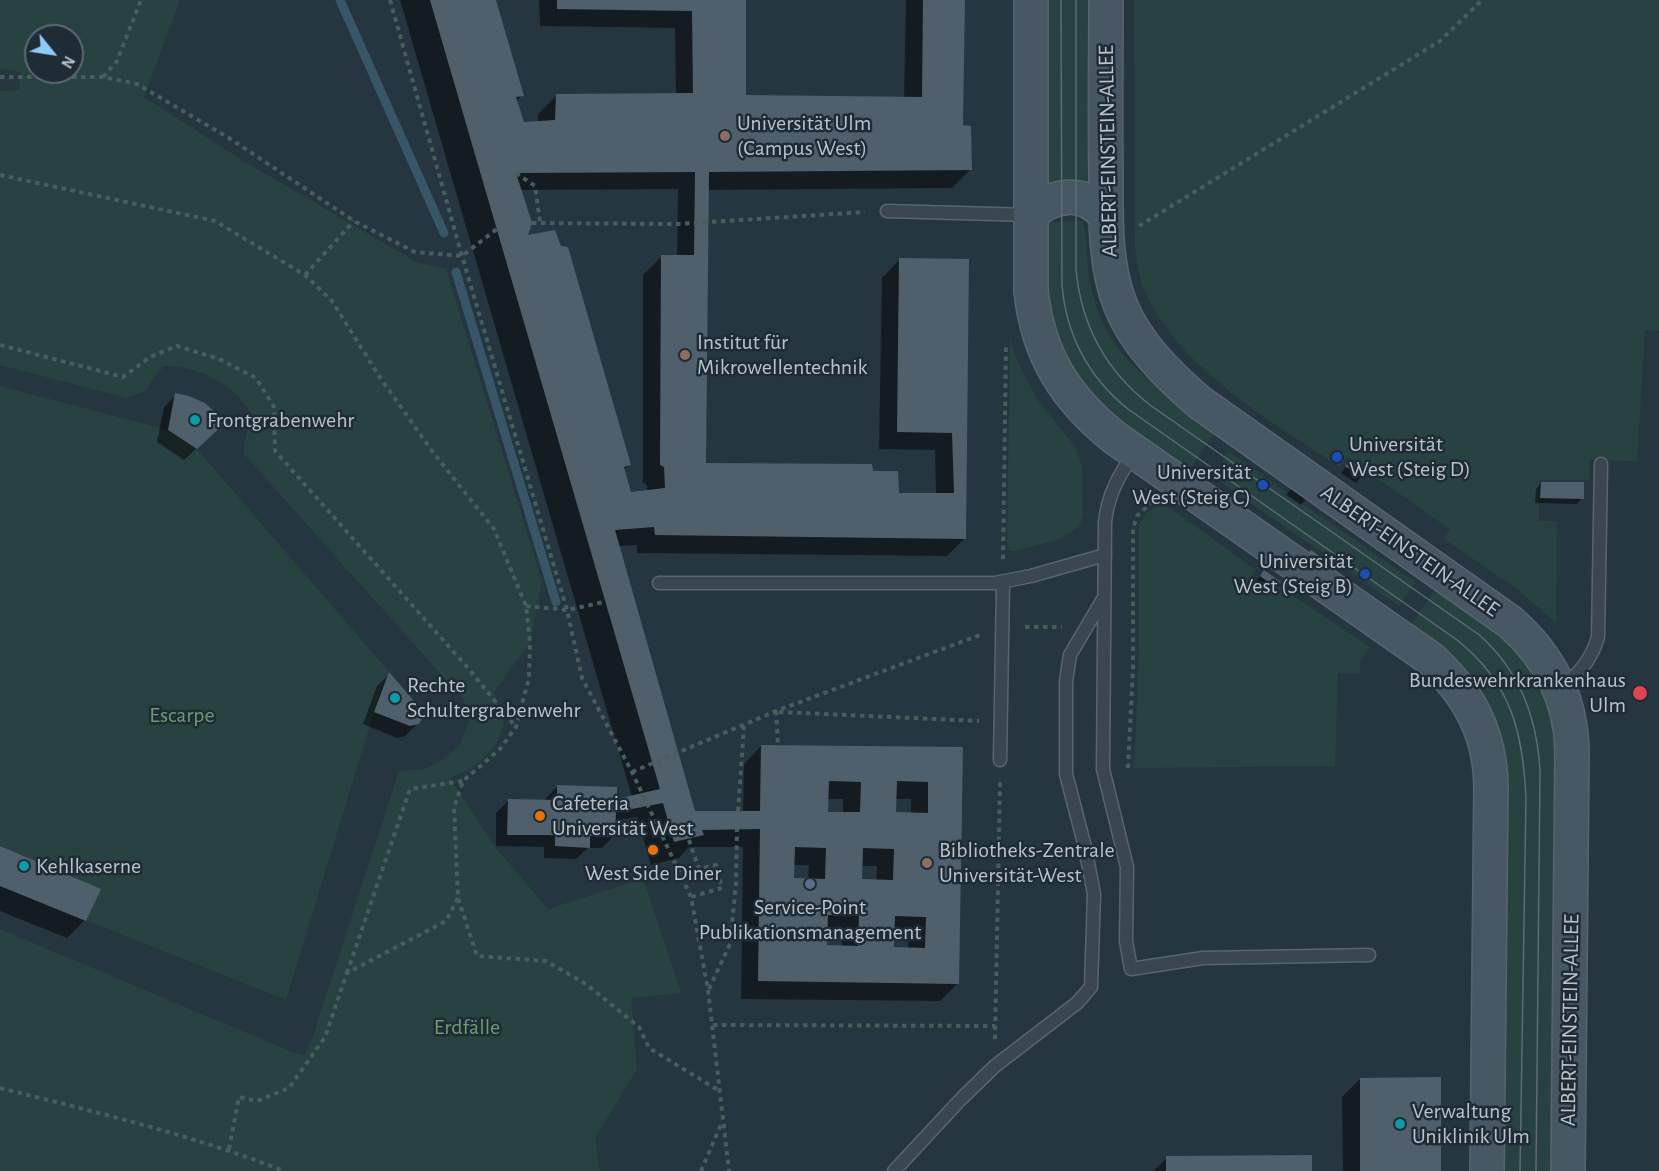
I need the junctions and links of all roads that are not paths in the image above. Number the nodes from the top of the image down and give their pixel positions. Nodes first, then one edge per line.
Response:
1 (1031, 0) edge
2 (1106, 0) edge
3 (887, 211) road end
4 (1030, 215) junction
5 (1107, 217) junction
6 (1135, 452) junction
7 (1601, 464) dead end
8 (1105, 555) junction
9 (659, 583) dead end
10 (1003, 583) junction
11 (1105, 595) junction
12 (1560, 688) junction
13 (1000, 760) road end
14 (1369, 955) dead end
15 (894, 1171) edge
16 (1486, 1171) edge
17 (1568, 1171) edge

1 - 4 street
2 - 5 street, ALBERT-EINSTEIN-ALLEE
3 - 4 lane
4 - 5 street
4 - 6 street
5 - 12 street, ALBERT-EINSTEIN-ALLEE
6 - 8 lane
6 - 16 street
7 - 12 lane
8 - 10 lane
8 - 11 lane
9 - 10 lane
10 - 13 lane
11 - 14 lane
11 - 15 lane
12 - 17 street, ALBERT-EINSTEIN-ALLEE

